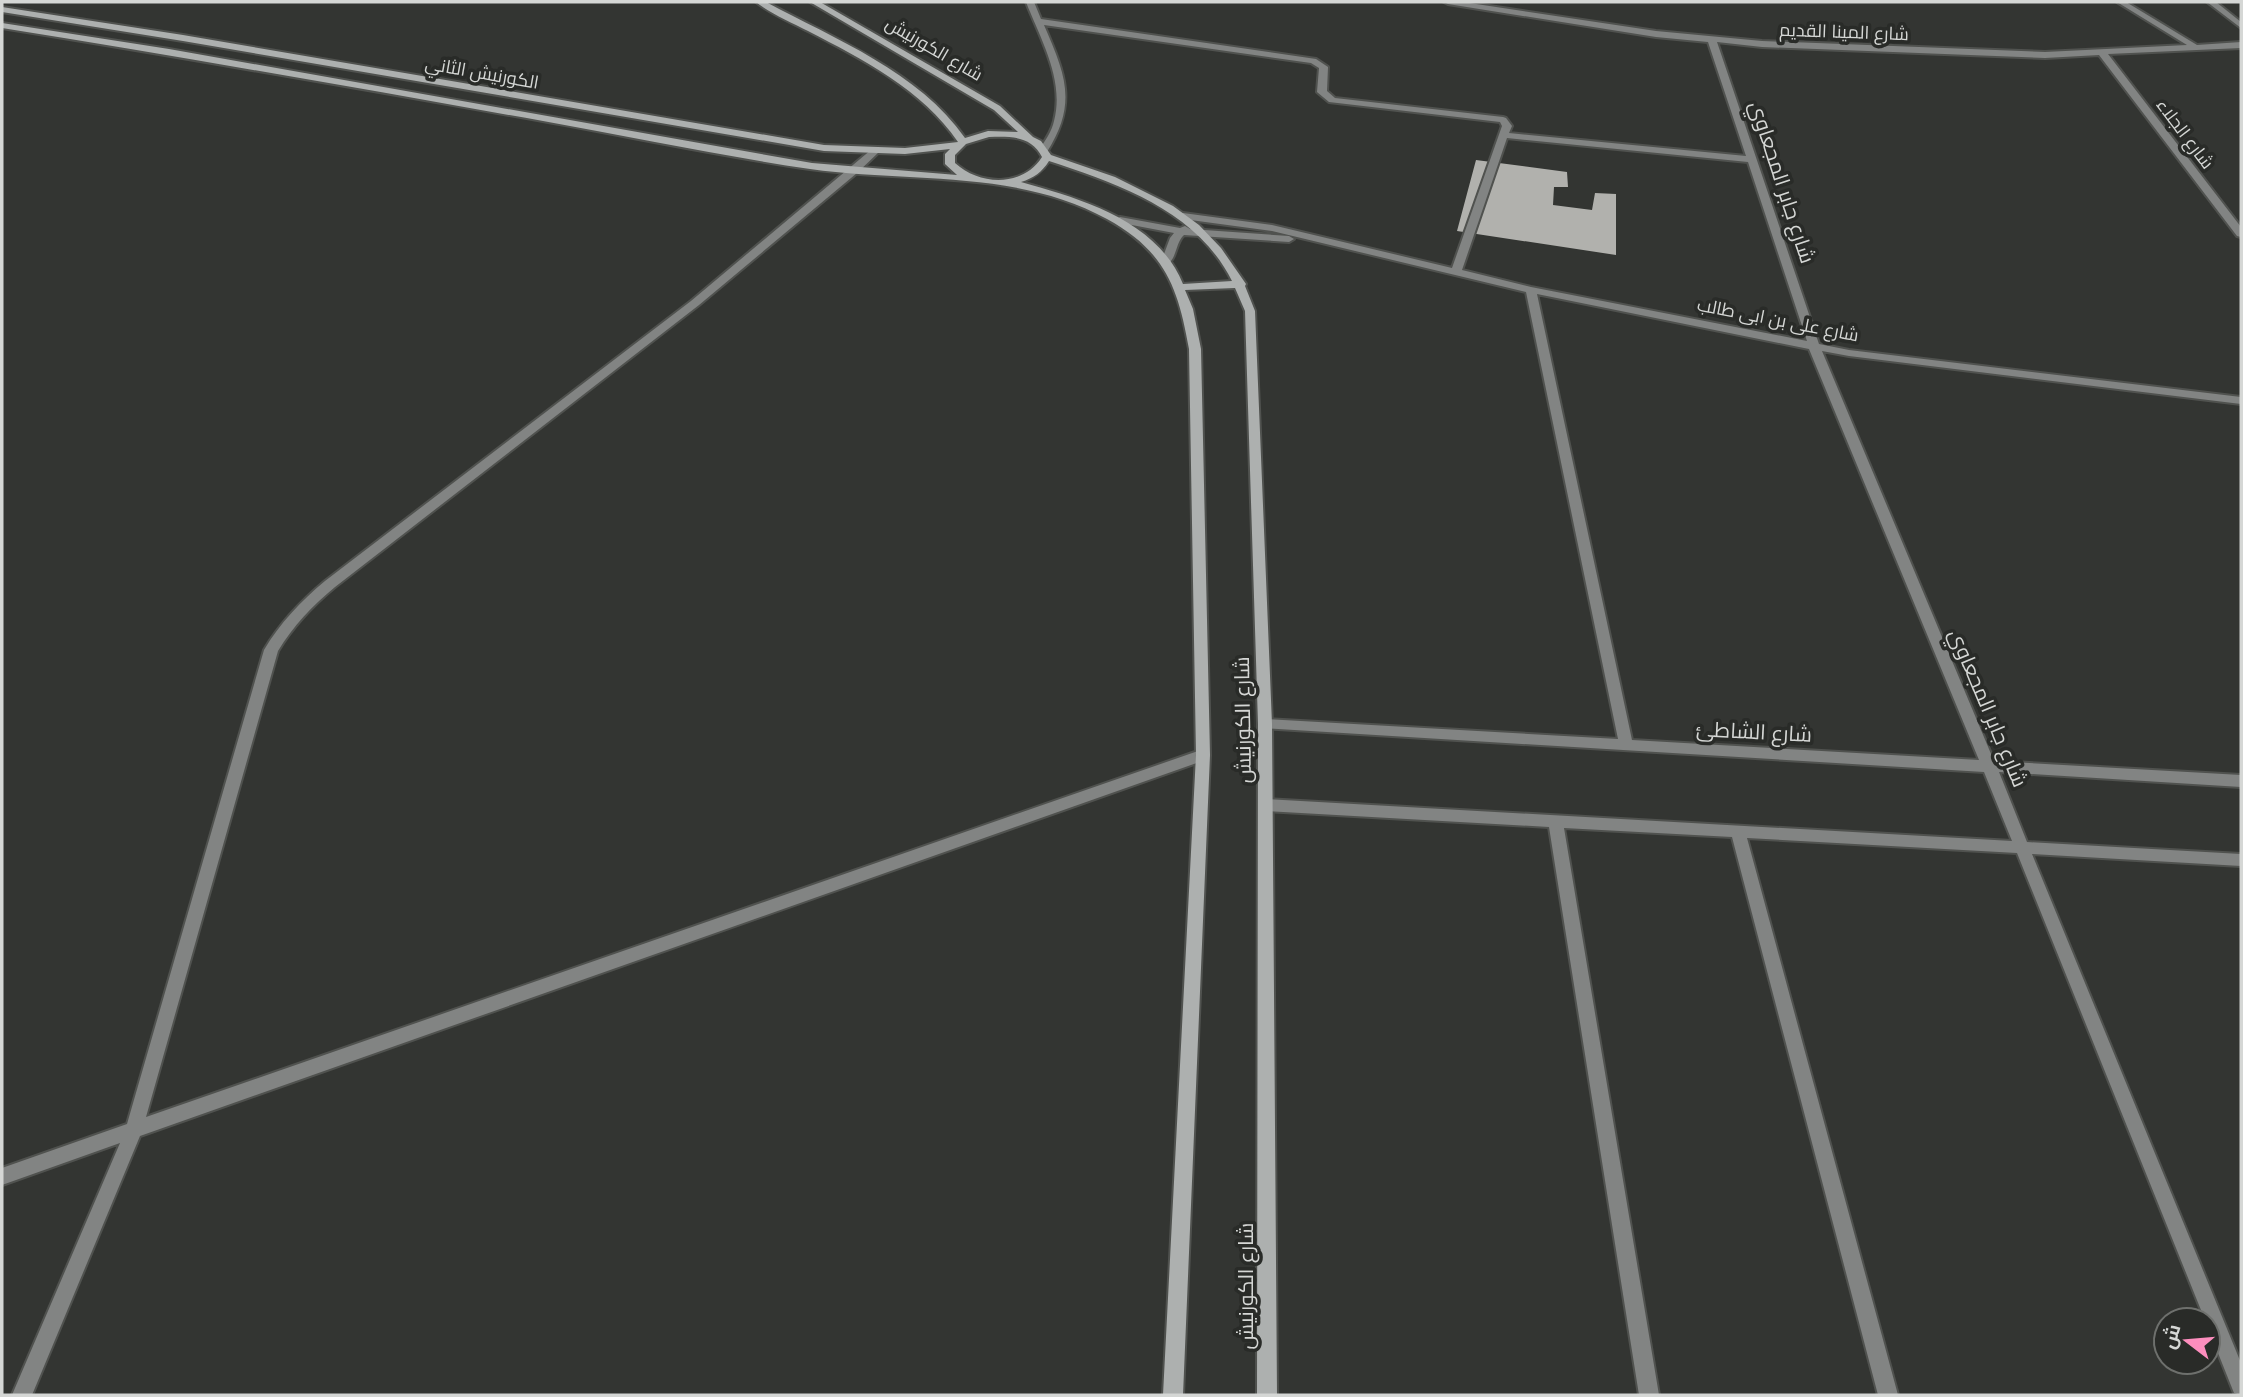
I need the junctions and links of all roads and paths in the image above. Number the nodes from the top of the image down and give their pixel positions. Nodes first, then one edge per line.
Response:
1 (760, 2) edge
2 (814, 2) edge
3 (1030, 2) edge
4 (1448, 2) edge
5 (2121, 2) edge
6 (2211, 2) edge
7 (2, 10) edge
8 (1037, 21) junction
9 (2, 26) edge
10 (2241, 26) edge
11 (1712, 40) junction
12 (2241, 45) edge
13 (2194, 46) junction
14 (2103, 54) junction
15 (1504, 135) junction
16 (1029, 138) junction
17 (960, 143) junction
18 (874, 151) junction
19 (905, 151) junction
20 (1045, 154) junction
21 (1753, 160) junction
22 (855, 172) junction
23 (904, 176) junction
24 (971, 179) junction
25 (1008, 182) junction
26 (1120, 220) junction
27 (1191, 227) junction
28 (2241, 234) edge
29 (1314, 240) junction
30 (1166, 262) junction
31 (1456, 272) junction
32 (1241, 284) junction
33 (1181, 287) junction
34 (1531, 290) junction
35 (1814, 346) junction
36 (2241, 400) edge
37 (1265, 724) junction
38 (1626, 745) junction
39 (1203, 755) junction
40 (1989, 766) junction
41 (2241, 781) edge
42 (1265, 805) junction
43 (1556, 823) junction
44 (1738, 833) junction
45 (2023, 848) junction
46 (2241, 860) edge
47 (133, 1132) junction
48 (2, 1176) edge
49 (2241, 1386) edge
50 (22, 1395) edge
51 (1173, 1395) edge
52 (1267, 1395) edge
53 (1649, 1395) edge
54 (1888, 1395) edge

1 - 17 street
2 - 16 street, شارع الكورنيش
3 - 8 street
4 - 11 street, شارع المينا القديم
5 - 13 street
6 - 10 street
7 - 18 street, الكورنيش الثاني
8 - 15 street
8 - 20 street
9 - 22 street, شارع الكورنيش
11 - 14 street, شارع المينا القديم
11 - 21 street, شارع جابر المجعاوي
12 - 13 street, شارع المينا القديم
13 - 14 street, شارع المينا القديم
14 - 28 street, شارع الجلاء
15 - 21 street
15 - 31 street
16 - 17 street, الكورنيش الثاني
16 - 20 street, شارع الكورنيش
17 - 19 street, الكورنيش الثاني
17 - 24 street
18 - 19 street, الكورنيش الثاني
18 - 22 street
19 - 23 street
20 - 25 street
20 - 27 street, شارع الكورنيش
21 - 35 street, شارع جابر المجعاوي
22 - 23 street, شارع الكورنيش
22 - 47 street
23 - 24 street, شارع الكورنيش
24 - 25 street, شارع الكورنيش
25 - 26 street, شارع الكورنيش
26 - 27 street
26 - 30 street, شارع الكورنيش
27 - 29 street
27 - 29 street
27 - 30 street
27 - 32 street, شارع الكورنيش
29 - 31 street, شارع على بن ابى طالب
30 - 33 street, شارع الكورنيش
31 - 34 street, شارع على بن ابى طالب
32 - 33 street
32 - 37 street, شارع الكورنيش
33 - 39 street, شارع الكورنيش
34 - 35 street, شارع على بن ابى طالب
34 - 38 street
35 - 36 street, شارع على بن ابى طالب
35 - 40 street, شارع جابر المجعاوي
37 - 38 street, شارع الشاطئ
37 - 42 street, شارع الكورنيش
38 - 40 street, شارع الشاطئ
39 - 47 street
39 - 51 street, شارع الكورنيش
40 - 41 street, شارع الشاطئ
40 - 45 street, شارع جابر المجعاوي
42 - 43 street
42 - 52 street, شارع الكورنيش
43 - 44 street
43 - 53 street
44 - 45 street
44 - 54 street
45 - 46 street
45 - 49 street, شارع جابر المجعاوي
47 - 48 street
47 - 50 street

